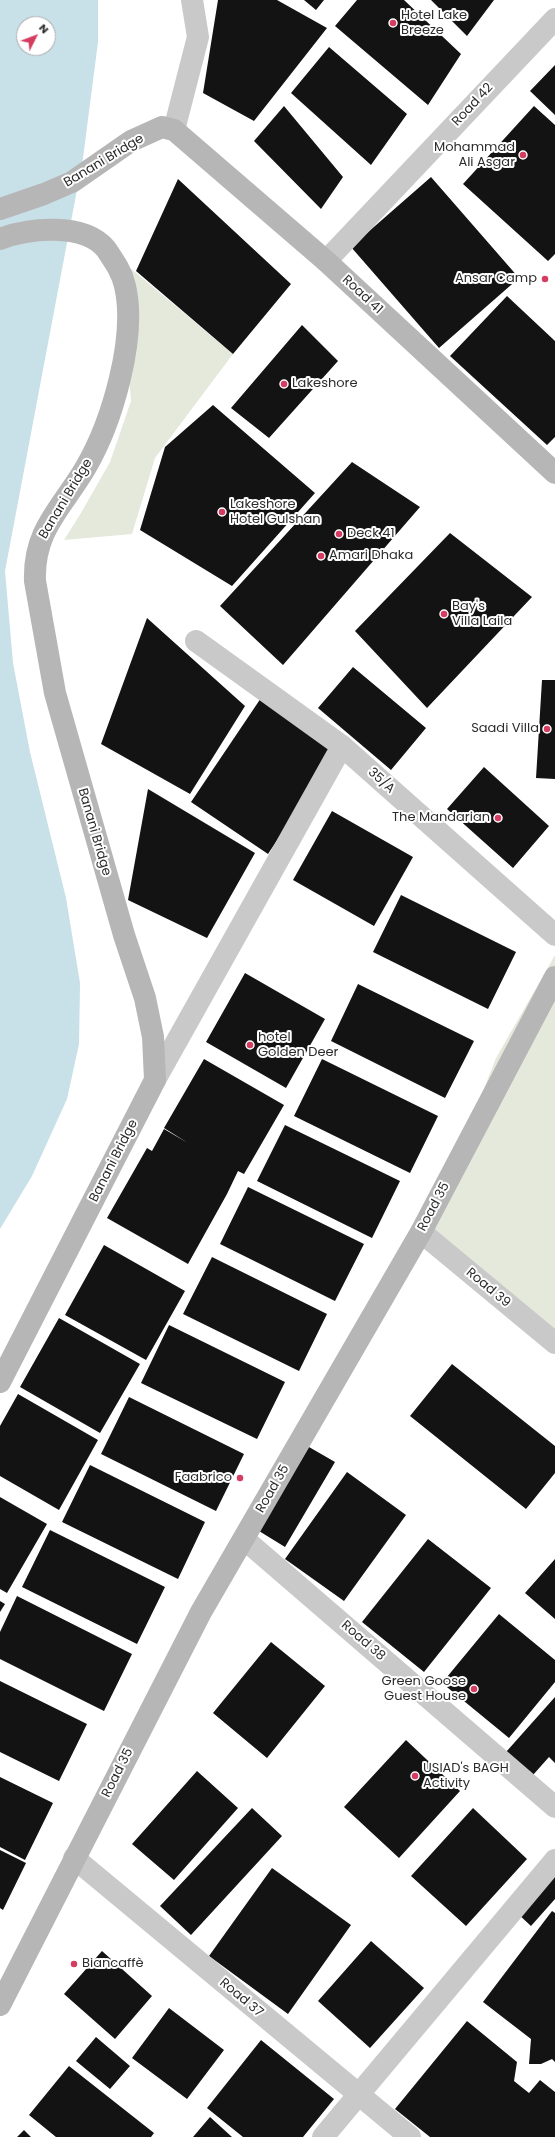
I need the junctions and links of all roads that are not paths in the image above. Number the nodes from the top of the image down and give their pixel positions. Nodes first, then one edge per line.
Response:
1 (192, 0) edge
2 (555, 19) edge
3 (168, 129) junction
4 (0, 209) edge
5 (0, 239) edge
6 (326, 261) junction
7 (555, 473) edge
8 (196, 641) dead end
9 (342, 746) junction
10 (555, 935) edge
11 (555, 977) edge
12 (155, 1080) junction
13 (421, 1232) junction
14 (555, 1343) edge
15 (0, 1382) edge
16 (244, 1539) junction
17 (555, 1806) edge
18 (74, 1858) junction
19 (555, 1860) edge
20 (0, 2005) edge
21 (359, 2096) junction
22 (323, 2137) edge
23 (410, 2137) edge

1 - 3 street
2 - 6 street, Road 42
3 - 4 main road, Banani Bridge
3 - 6 main road, Road 41
5 - 12 main road, Banani Bridge
6 - 7 main road, Road 41
8 - 9 street, 35/A
9 - 10 street, 35/A
9 - 12 street
11 - 13 main road, Road 35
12 - 15 main road, Banani Bridge
13 - 14 street, Road 39
13 - 16 main road, Road 35
16 - 17 street, Road 38
16 - 18 main road, Road 35
18 - 20 main road, Road 35
18 - 21 street, Road 37
19 - 21 street
21 - 22 street
21 - 23 street, Road 37

